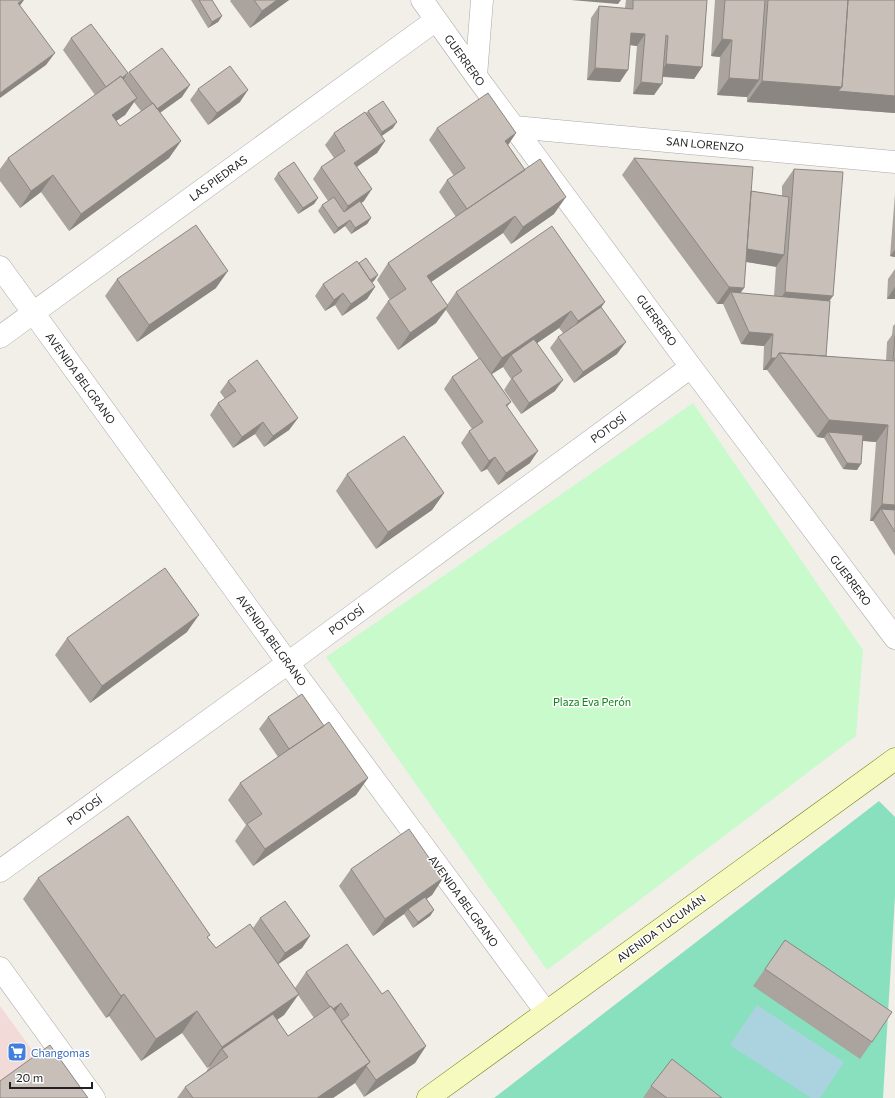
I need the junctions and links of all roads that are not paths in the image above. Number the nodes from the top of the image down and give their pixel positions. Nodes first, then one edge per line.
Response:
1 (422, 0) edge
2 (482, 0) edge
3 (436, 20) junction
4 (476, 76) junction
5 (514, 127) junction
6 (895, 162) edge
7 (0, 267) edge
8 (33, 313) junction
9 (0, 337) edge
10 (691, 367) junction
11 (895, 638) edge
12 (288, 663) junction
13 (895, 758) edge
14 (0, 871) edge
15 (0, 968) edge
16 (546, 1012) junction
17 (94, 1098) edge
18 (428, 1098) edge

1 - 3 street, GUERRERO
2 - 4 street
3 - 4 street, GUERRERO
3 - 8 street, LAS PIEDRAS
4 - 5 street, GUERRERO
5 - 6 street, SAN LORENZO
5 - 10 street, GUERRERO
7 - 8 street, AVENIDA BELGRANO
8 - 9 street, LAS PIEDRAS
8 - 12 street, AVENIDA BELGRANO
10 - 11 street, GUERRERO
10 - 12 street, POTOSÍ
12 - 14 street, POTOSÍ
12 - 16 street, AVENIDA BELGRANO
13 - 16 main road, AVENIDA TUCUMÁN
15 - 17 street
16 - 18 main road, AVENIDA TUCUMÁN

